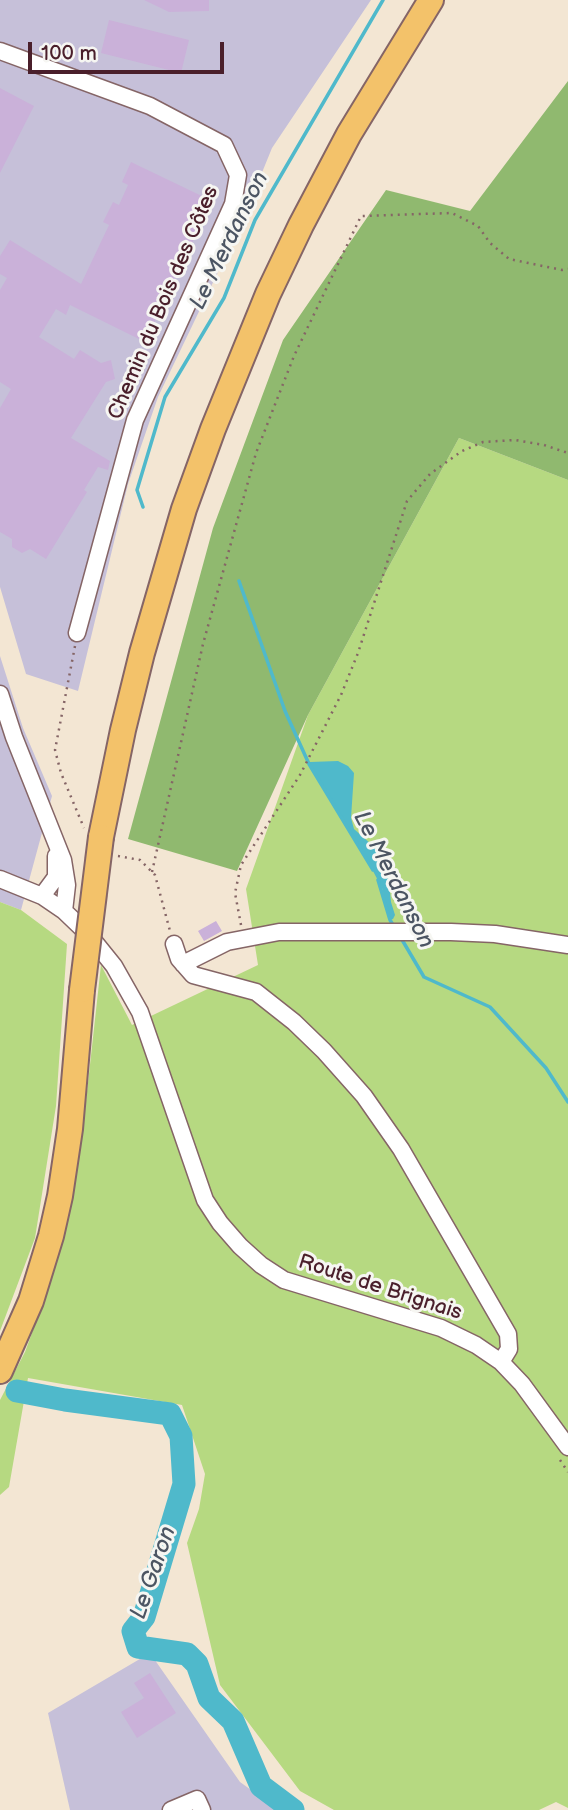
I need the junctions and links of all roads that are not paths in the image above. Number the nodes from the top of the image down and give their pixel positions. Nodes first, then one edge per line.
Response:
1 (431, 0) edge
2 (0, 51) edge
3 (77, 633) dead end
4 (0, 694) edge
5 (54, 836) junction
6 (0, 879) edge
7 (42, 896) junction
8 (64, 911) junction
9 (174, 944) dead end
10 (568, 945) edge
11 (183, 964) junction
12 (500, 1362) junction
13 (0, 1371) edge
14 (568, 1447) edge
15 (170, 1810) edge
16 (202, 1810) edge

1 - 13 highway, bridge
2 - 3 street, Chemin du Bois des Côtes
4 - 5 street
5 - 7 street
5 - 8 street
6 - 7 street, Route de Brignais
7 - 8 street, Route de Brignais
8 - 12 street, Route de Brignais
9 - 11 street
10 - 11 street
11 - 12 street
12 - 14 street, Route de Brignais
15 - 16 street

